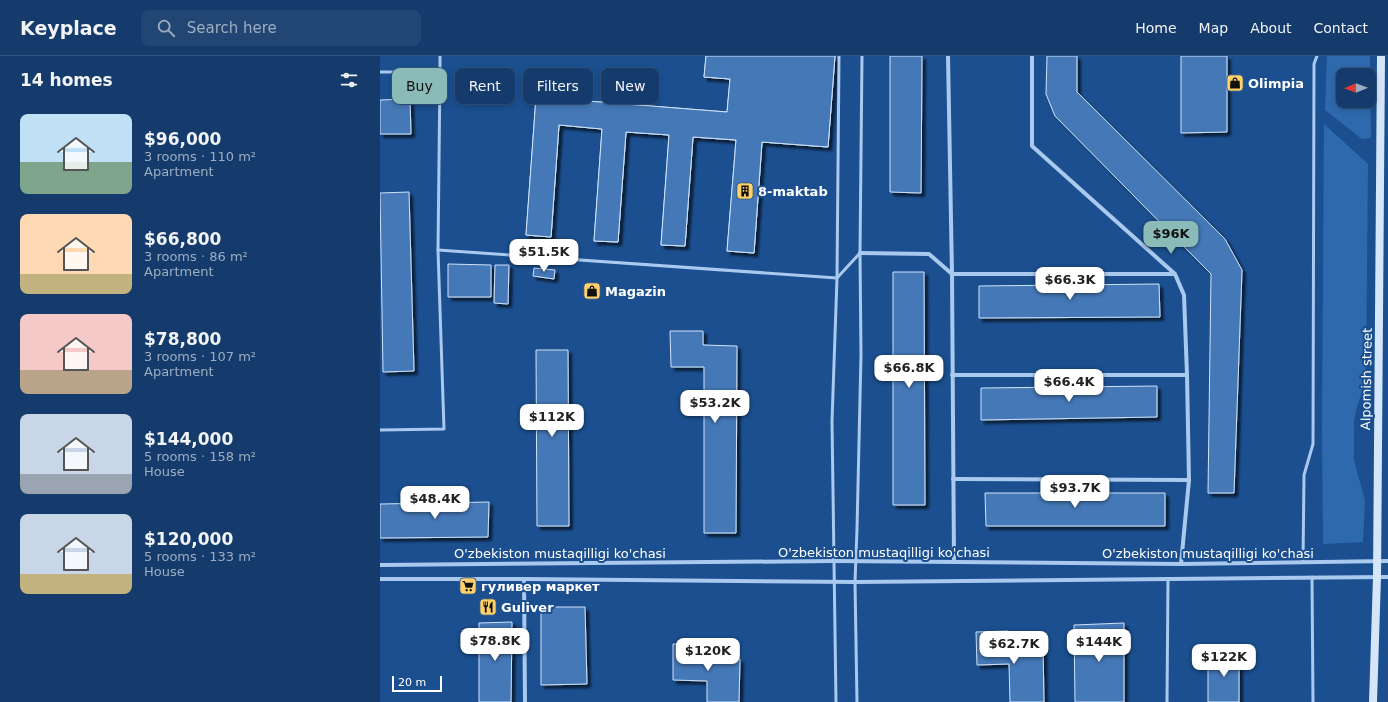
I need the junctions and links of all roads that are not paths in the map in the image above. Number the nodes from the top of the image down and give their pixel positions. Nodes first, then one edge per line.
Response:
1 (440, 56) edge
2 (839, 56) edge
3 (862, 56) edge
4 (948, 56) edge
5 (1032, 56) edge
6 (1317, 56) edge
7 (1381, 56) edge
8 (440, 68) edge
9 (380, 72) edge
10 (392, 72) edge
11 (440, 104) edge
12 (438, 250) junction
13 (860, 253) junction
14 (952, 274) junction
15 (1175, 274) junction
16 (838, 278) junction
17 (952, 375) junction
18 (1187, 375) junction
19 (380, 430) edge
20 (953, 479) junction
21 (1189, 480) junction
22 (834, 561) junction
23 (856, 561) junction
24 (1388, 561) edge
25 (954, 562) junction
26 (1303, 562) junction
27 (1377, 562) junction
28 (1181, 564) junction
29 (380, 565) edge
30 (1312, 577) junction
31 (1377, 577) junction
32 (1388, 577) edge
33 (380, 579) edge
34 (524, 579) junction
35 (1168, 579) junction
36 (833, 582) junction
37 (855, 582) junction
38 (525, 702) edge
39 (836, 702) edge
40 (857, 702) edge
41 (1167, 702) edge
42 (1313, 702) edge
43 (1373, 702) edge

1 - 8 lane
2 - 16 lane
3 - 13 lane
4 - 14 street
5 - 15 street
6 - 26 lane
7 - 27 main road, Alpomish street
9 - 10 lane
11 - 12 lane
12 - 16 lane
12 - 19 lane
13 - 14 street
13 - 16 lane
13 - 23 lane
14 - 15 street
14 - 17 street
15 - 18 street
16 - 22 lane
17 - 18 street
17 - 20 street
18 - 21 street
20 - 21 street
20 - 25 street
21 - 28 street
22 - 23 street, O'zbekiston mustaqilligi ko'chasi
22 - 29 street, O'zbekiston mustaqilligi ko'chasi
22 - 36 lane
23 - 25 street, O'zbekiston mustaqilligi ko'chasi
23 - 37 lane
24 - 27 street, O'zbekiston mustaqilligi ko'chasi
25 - 28 street, O'zbekiston mustaqilligi ko'chasi
26 - 27 street, O'zbekiston mustaqilligi ko'chasi
26 - 28 street, O'zbekiston mustaqilligi ko'chasi
27 - 31 main road, Alpomish street
30 - 31 street, O'zbekiston mustaqilligi ko'chasi
30 - 35 street, O'zbekiston mustaqilligi ko'chasi
30 - 42 lane
31 - 32 street, O'zbekiston mustaqilligi ko'chasi
31 - 43 main road, Alpomish street
33 - 34 street, O'zbekiston mustaqilligi ko'chasi
34 - 36 street, O'zbekiston mustaqilligi ko'chasi
34 - 38 street
35 - 37 street, O'zbekiston mustaqilligi ko'chasi
35 - 41 lane
36 - 37 street, O'zbekiston mustaqilligi ko'chasi
36 - 39 lane
37 - 40 lane

